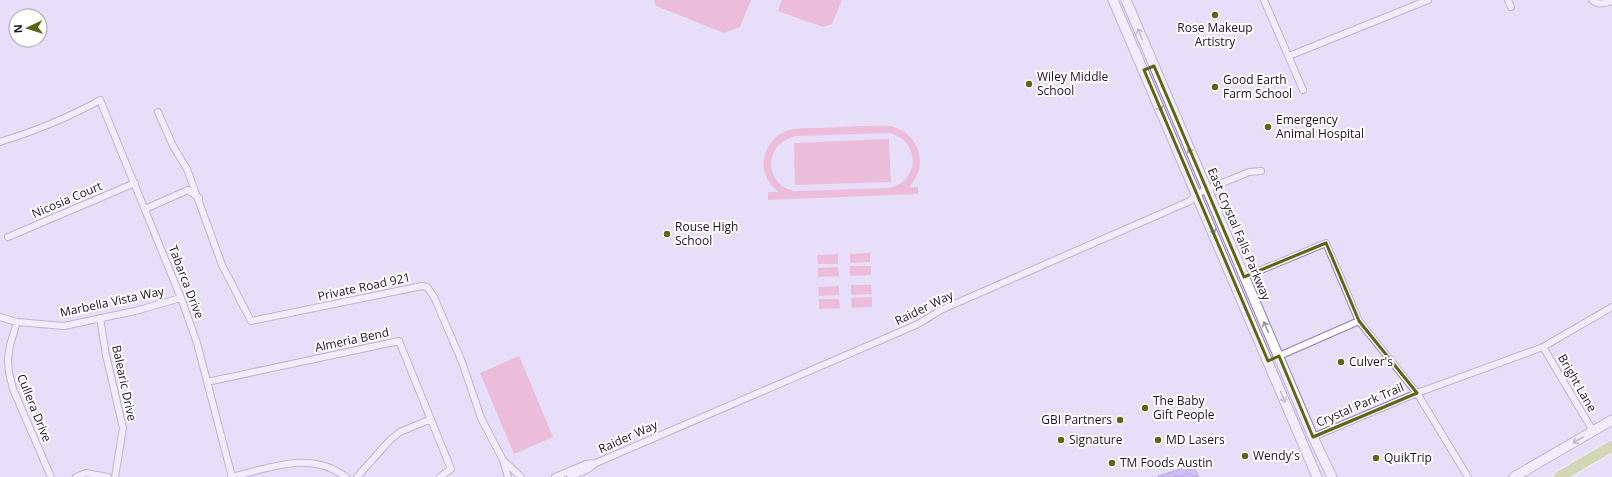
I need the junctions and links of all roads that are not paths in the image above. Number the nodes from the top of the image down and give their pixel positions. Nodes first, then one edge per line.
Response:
1 (1113, 0) edge
2 (1126, 0) edge
3 (1264, 0) edge
4 (1428, 0) edge
5 (1508, 0) edge
6 (1592, 0) edge
7 (1612, 1) edge
8 (1511, 6) dead end
9 (1289, 56) junction
10 (1154, 66) junction
11 (1144, 70) junction
12 (1303, 90) dead end
13 (158, 112) dead end
14 (0, 142) edge
15 (1260, 171) dead end
16 (134, 183) junction
17 (1207, 189) junction
18 (1196, 194) junction
19 (199, 198) junction
20 (145, 210) junction
21 (8, 237) dead end
22 (1244, 277) junction
23 (1234, 281) junction
24 (181, 298) junction
25 (1612, 307) edge
26 (0, 317) edge
27 (100, 318) junction
28 (1359, 321) junction
29 (17, 322) junction
30 (1543, 347) junction
31 (1278, 356) junction
32 (1268, 361) junction
33 (207, 382) junction
34 (1416, 393) junction
35 (431, 419) junction
36 (1612, 420) edge
37 (1593, 431) junction
38 (1313, 437) junction
39 (1612, 446) edge
40 (503, 460) junction
41 (596, 463) junction
42 (51, 477) edge
43 (76, 477) edge
44 (108, 477) edge
45 (115, 477) edge
46 (232, 477) edge
47 (346, 477) edge
48 (357, 477) edge
49 (440, 477) edge
50 (508, 477) edge
51 (521, 477) edge
52 (555, 477) edge
53 (570, 477) edge
54 (1317, 477) edge
55 (1332, 477) edge
56 (1468, 477) edge
57 (1514, 477) edge
58 (1559, 477) edge

1 - 11 main road, East Crystal Falls Parkway
10 -> 2 main road, East Crystal Falls Parkway
3 - 9 street
4 - 9 street
5 - 8 street
6 - 7 street
9 - 12 street
10 - 11 main road
17 -> 10 main road, East Crystal Falls Parkway
11 -> 18 main road, East Crystal Falls Parkway
13 - 19 street, Private Road 921
14 - 16 street, Tabarca Drive
15 - 17 street, Raider Way
16 - 20 street, Tabarca Drive
16 - 21 street, Nicosia Court
17 - 18 street, Raider Way
17 - 22 main road, East Crystal Falls Parkway
18 -> 23 main road, East Crystal Falls Parkway
18 - 41 street, Raider Way
19 - 20 street
19 - 40 street, Private Road 921
20 - 24 street, Tabarca Drive
22 - 23 main road
22 - 28 street
31 -> 22 main road, East Crystal Falls Parkway
23 - 32 main road, East Crystal Falls Parkway
24 - 27 street, Marbella Vista Way
24 - 33 street, Tabarca Drive
25 - 30 street, Crystal Park Trail
26 - 29 street, Marbella Vista Way
27 - 29 street, Marbella Vista Way
27 - 45 street, Balearic Drive
28 - 31 street
28 - 34 street
29 - 42 street, Cullera Drive
30 - 34 street, Crystal Park Trail
30 - 37 street, Bright Lane
31 - 32 main road
31 - 38 main road, East Crystal Falls Parkway
32 -> 54 main road, East Crystal Falls Parkway
33 - 35 street, Almeria Bend
33 - 46 street, Tabarca Drive
34 - 38 street, Crystal Park Trail
34 - 56 street
35 - 48 street
35 - 49 street, Almeria Bend
36 - 37 main road
37 -> 57 main road
38 - 55 main road, East Crystal Falls Parkway
39 - 58 highway
40 - 50 street, Private Road 921
40 - 51 street, Private Road 921
41 - 52 street, Raider Way
41 - 53 street, Raider Way
43 - 44 street
46 - 47 street

